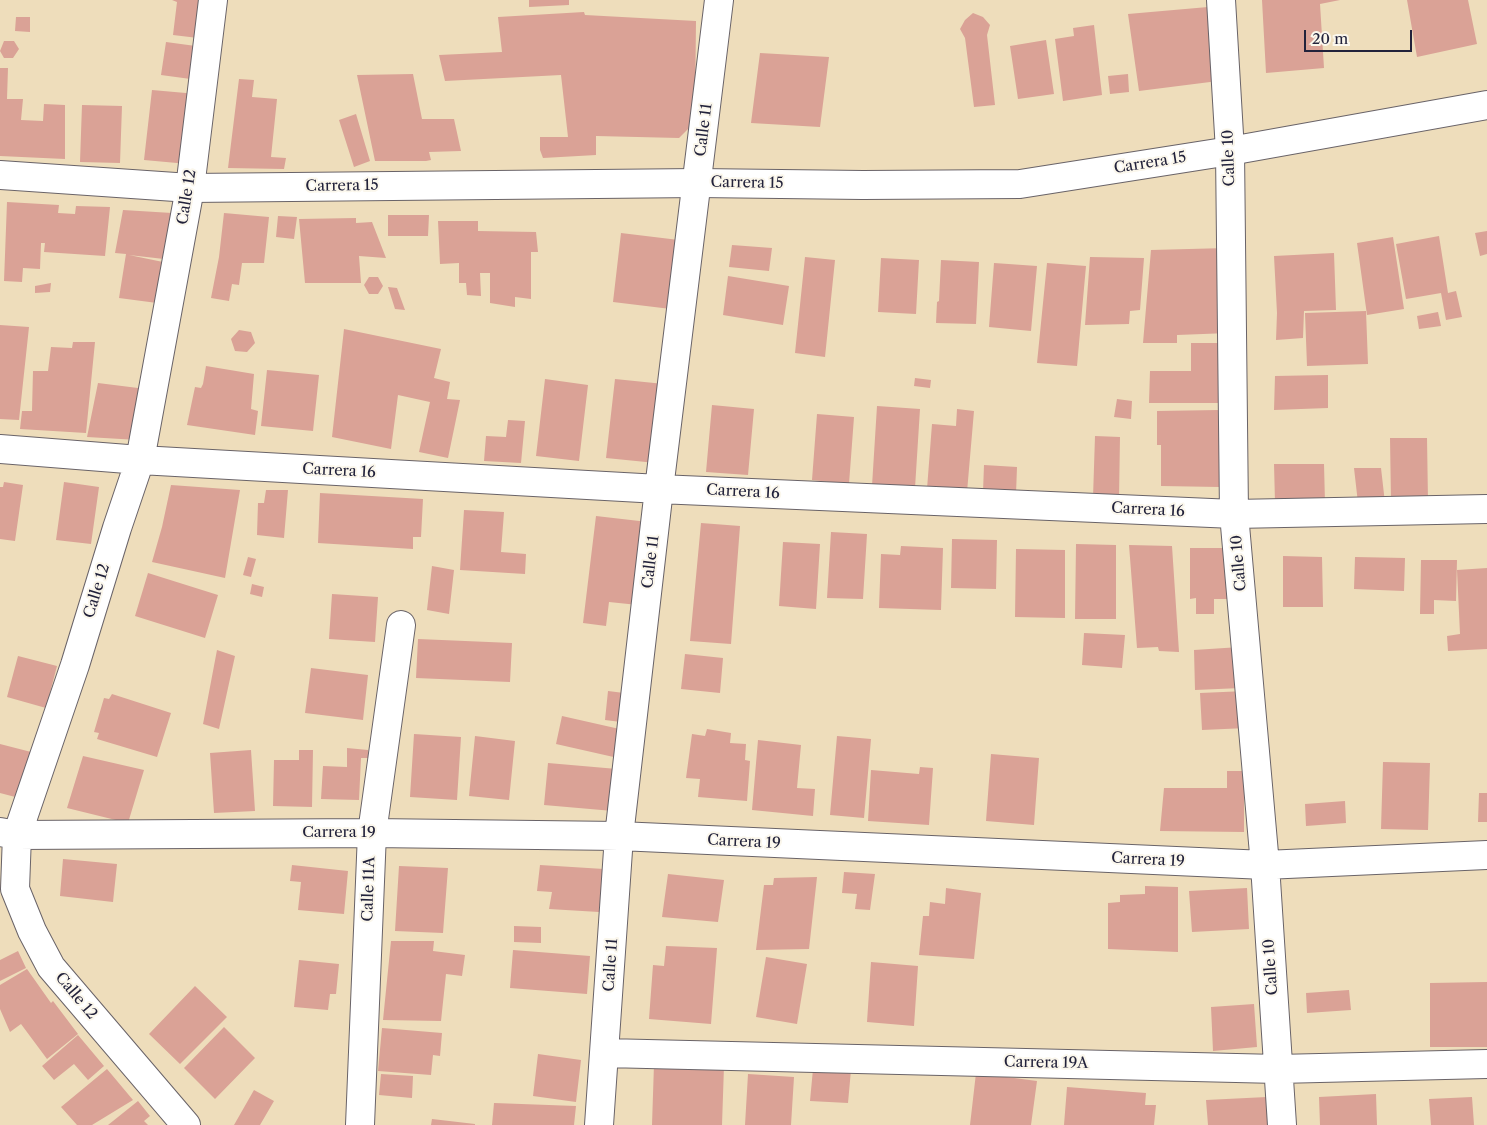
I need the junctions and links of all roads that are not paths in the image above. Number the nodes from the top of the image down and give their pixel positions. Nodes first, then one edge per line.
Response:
1 (213, 0) edge
2 (719, 0) edge
3 (1221, 0) edge
4 (1487, 105) edge
5 (1230, 151) junction
6 (0, 175) edge
7 (698, 183) junction
8 (190, 188) junction
9 (0, 450) edge
10 (140, 460) junction
11 (659, 489) junction
12 (1487, 509) edge
13 (1234, 514) junction
14 (401, 625) dead end
15 (8, 833) edge
16 (372, 833) junction
17 (619, 836) junction
18 (1487, 855) edge
19 (1265, 865) junction
20 (605, 1053) junction
21 (1487, 1064) edge
22 (1278, 1069) junction
23 (186, 1125) edge
24 (360, 1125) edge
25 (599, 1125) edge
26 (1282, 1125) edge

1 - 8 street, Calle 12
2 - 7 street, Calle 11
3 - 5 street, Calle 10
4 - 5 street, Carrera 15
5 - 7 street, Carrera 15
5 - 13 street, Calle 10
6 - 8 street, Carrera 15
7 - 8 street, Carrera 15
7 - 11 street, Calle 11
8 - 10 street, Calle 12
9 - 10 street, Carrera 16
10 - 11 street, Carrera 16
10 - 15 street, Calle 12
11 - 13 street, Carrera 16
11 - 17 street, Calle 11
12 - 13 street, Carrera 16
13 - 19 street, Calle 10
14 - 16 street, Calle 11A
15 - 16 street, Carrera 19
15 - 23 street, Calle 12
16 - 17 street, Carrera 19
16 - 24 street, Calle 11A
17 - 19 street, Carrera 19
17 - 20 street, Calle 11
18 - 19 street, Carrera 19
19 - 22 street, Calle 10
20 - 22 street, Carrera 19A
20 - 25 street, Calle 11
21 - 22 street, Carrera 19A
22 - 26 street, Calle 10

